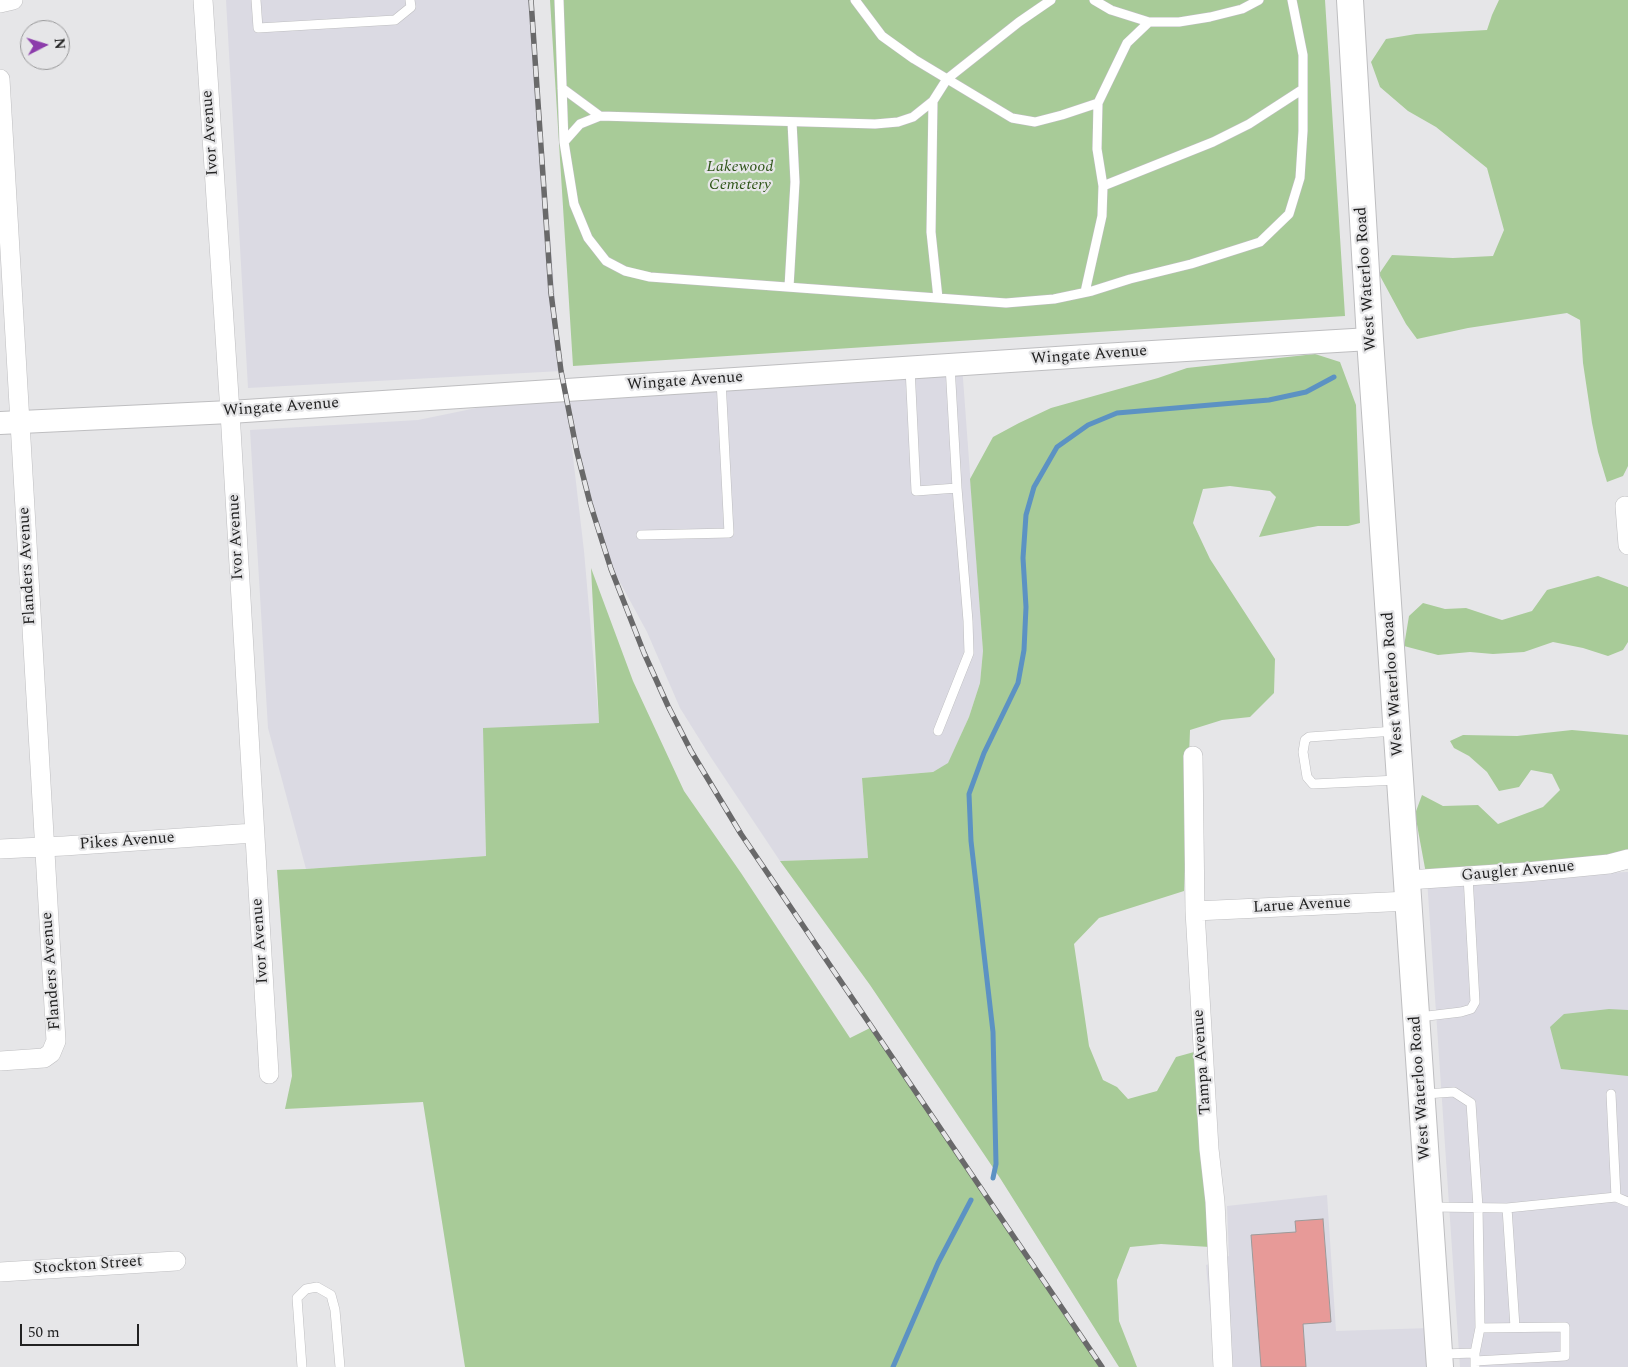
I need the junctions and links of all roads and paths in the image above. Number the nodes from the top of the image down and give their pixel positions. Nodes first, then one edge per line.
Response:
1 (12, 0) edge
2 (203, 0) edge
3 (256, 0) edge
4 (410, 0) edge
5 (559, 0) edge
6 (856, 0) edge
7 (1051, 0) edge
8 (1094, 0) edge
9 (1259, 0) edge
10 (1292, 0) edge
11 (1350, 0) edge
12 (0, 3) edge
13 (1149, 22) junction
14 (0, 79) edge
15 (947, 79) junction
16 (562, 88) junction
17 (1303, 89) junction
18 (933, 101) junction
19 (1098, 103) junction
20 (600, 116) junction
21 (792, 122) junction
22 (564, 142) junction
23 (1103, 186) junction
24 (788, 287) junction
25 (1085, 292) junction
26 (938, 298) junction
27 (1370, 339) junction
28 (950, 365) junction
29 (910, 368) junction
30 (721, 380) junction
31 (230, 412) junction
32 (10, 423) edge
33 (957, 488) junction
34 (1625, 506) dead end
35 (642, 536) dead end
36 (1628, 545) edge
37 (938, 731) dead end
38 (1398, 731) junction
39 (1193, 756) dead end
40 (1401, 780) junction
41 (254, 833) junction
42 (44, 847) junction
43 (0, 849) edge
44 (1628, 859) edge
45 (1468, 876) junction
46 (1409, 891) junction
47 (1194, 911) junction
48 (1417, 1017) junction
49 (0, 1061) edge
50 (269, 1074) dead end
51 (1422, 1094) junction
52 (1611, 1094) dead end
53 (1616, 1197) junction
54 (1628, 1202) edge
55 (1429, 1207) junction
56 (1478, 1207) junction
57 (1507, 1208) junction
58 (176, 1261) dead end
59 (0, 1272) edge
60 (1514, 1327) junction
61 (1480, 1328) junction
62 (1475, 1360) edge
63 (1440, 1361) edge
64 (302, 1367) edge
65 (340, 1367) edge
66 (1224, 1367) edge

1 - 12 street
2 - 31 street, Ivor Avenue
3 - 4 lane
5 - 16 lane
6 - 15 lane
7 - 15 lane
8 - 13 lane
9 - 13 lane
10 - 17 lane
11 - 27 main road, West Waterloo Road
13 - 19 lane
14 - 32 street, Flanders Avenue
15 - 18 lane
15 - 19 lane
16 - 20 lane
16 - 22 lane
17 - 23 lane
17 - 25 lane
18 - 21 lane
18 - 26 lane
19 - 23 lane
20 - 21 lane
20 - 22 lane
21 - 24 lane
22 - 24 lane
23 - 25 lane
24 - 26 lane
25 - 26 lane
27 - 28 street, Wingate Avenue
27 - 38 main road, West Waterloo Road
28 - 29 street, Wingate Avenue
28 - 33 lane
29 - 30 street, Wingate Avenue
29 - 33 lane
30 - 31 street, Wingate Avenue
30 - 35 lane
31 - 32 street, Wingate Avenue
31 - 41 street, Ivor Avenue
32 - 42 street, Flanders Avenue
33 - 37 lane
34 - 36 street
38 - 40 main road, West Waterloo Road
38 - 40 lane
39 - 47 street, Tampa Avenue
40 - 46 main road, West Waterloo Road
41 - 42 street, Pikes Avenue
41 - 50 street, Ivor Avenue
42 - 43 street, Pikes Avenue
42 - 49 street, Flanders Avenue
44 - 45 street, Gaugler Avenue
45 - 46 street, Gaugler Avenue
45 - 48 lane
46 - 47 street, Larue Avenue
46 - 48 main road, West Waterloo Road
47 - 66 street, Tampa Avenue
48 - 51 main road, West Waterloo Road
51 - 55 main road, West Waterloo Road
51 - 56 lane
52 - 53 lane
53 - 54 lane
53 - 57 lane
55 - 56 lane
55 - 63 main road, West Waterloo Road
56 - 57 lane
56 - 61 lane
57 - 60 lane
58 - 59 street, Stockton Street
60 - 61 lane
60 - 62 lane
61 - 62 lane
62 - 63 lane
64 - 65 lane

